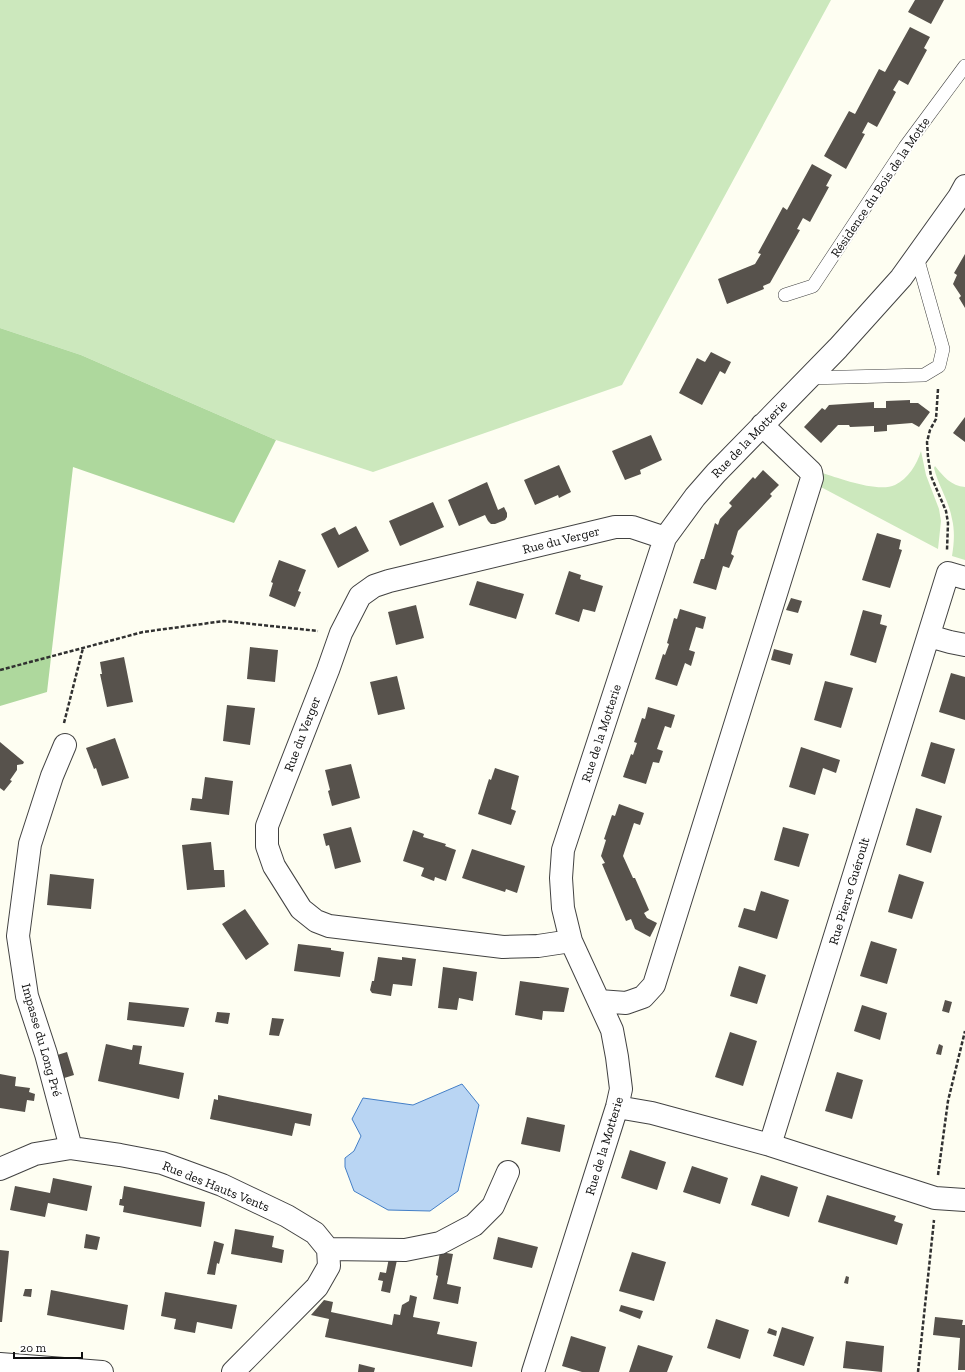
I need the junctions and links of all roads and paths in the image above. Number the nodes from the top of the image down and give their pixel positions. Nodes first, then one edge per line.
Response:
1 (965, 66) edge
2 (965, 186) edge
3 (917, 257) junction
4 (785, 295) dead end
5 (939, 366) junction
6 (808, 378) junction
7 (762, 425) junction
8 (665, 538) junction
9 (956, 575) edge
10 (340, 633) junction
11 (929, 636) junction
12 (965, 645) edge
13 (84, 648) junction
14 (0, 670) edge
15 (65, 745) joint
16 (571, 940) junction
17 (600, 1001) junction
18 (965, 1031) edge
19 (617, 1106) junction
20 (770, 1145) junction
21 (71, 1148) junction
22 (0, 1169) edge
23 (508, 1172) dead end
24 (935, 1198) junction
25 (965, 1200) edge
26 (328, 1249) junction
27 (11, 1367) edge
28 (102, 1372) edge
29 (233, 1372) edge
30 (533, 1372) edge
31 (918, 1372) edge

1 - 4 lane, Résidence du Bois de la Motte
2 - 3 street, Rue de la Motterie
3 - 5 lane
3 - 6 street, Rue de la Motterie
5 - 6 lane
5 - 9 path
6 - 7 street, Rue de la Motterie
7 - 8 street, Rue de la Motterie
7 - 17 street
8 - 10 street, Rue du Verger
8 - 16 street, Rue de la Motterie
9 - 11 street, Rue Pierre Guéroult
10 - 13 path
10 - 16 street, Rue du Verger
11 - 12 street
11 - 20 street, Rue Pierre Guéroult
13 - 14 path
13 - 15 path
15 - 21 street, Impasse du Long Pré
16 - 17 street, Rue de la Motterie
17 - 19 street, Rue de la Motterie
18 - 24 path
19 - 20 street
19 - 30 street, Rue de la Motterie
20 - 24 street
21 - 22 street, Rue des Hauts Vents
21 - 26 street, Rue des Hauts Vents
23 - 26 street
24 - 25 street
24 - 31 path
26 - 29 street
27 - 28 street

